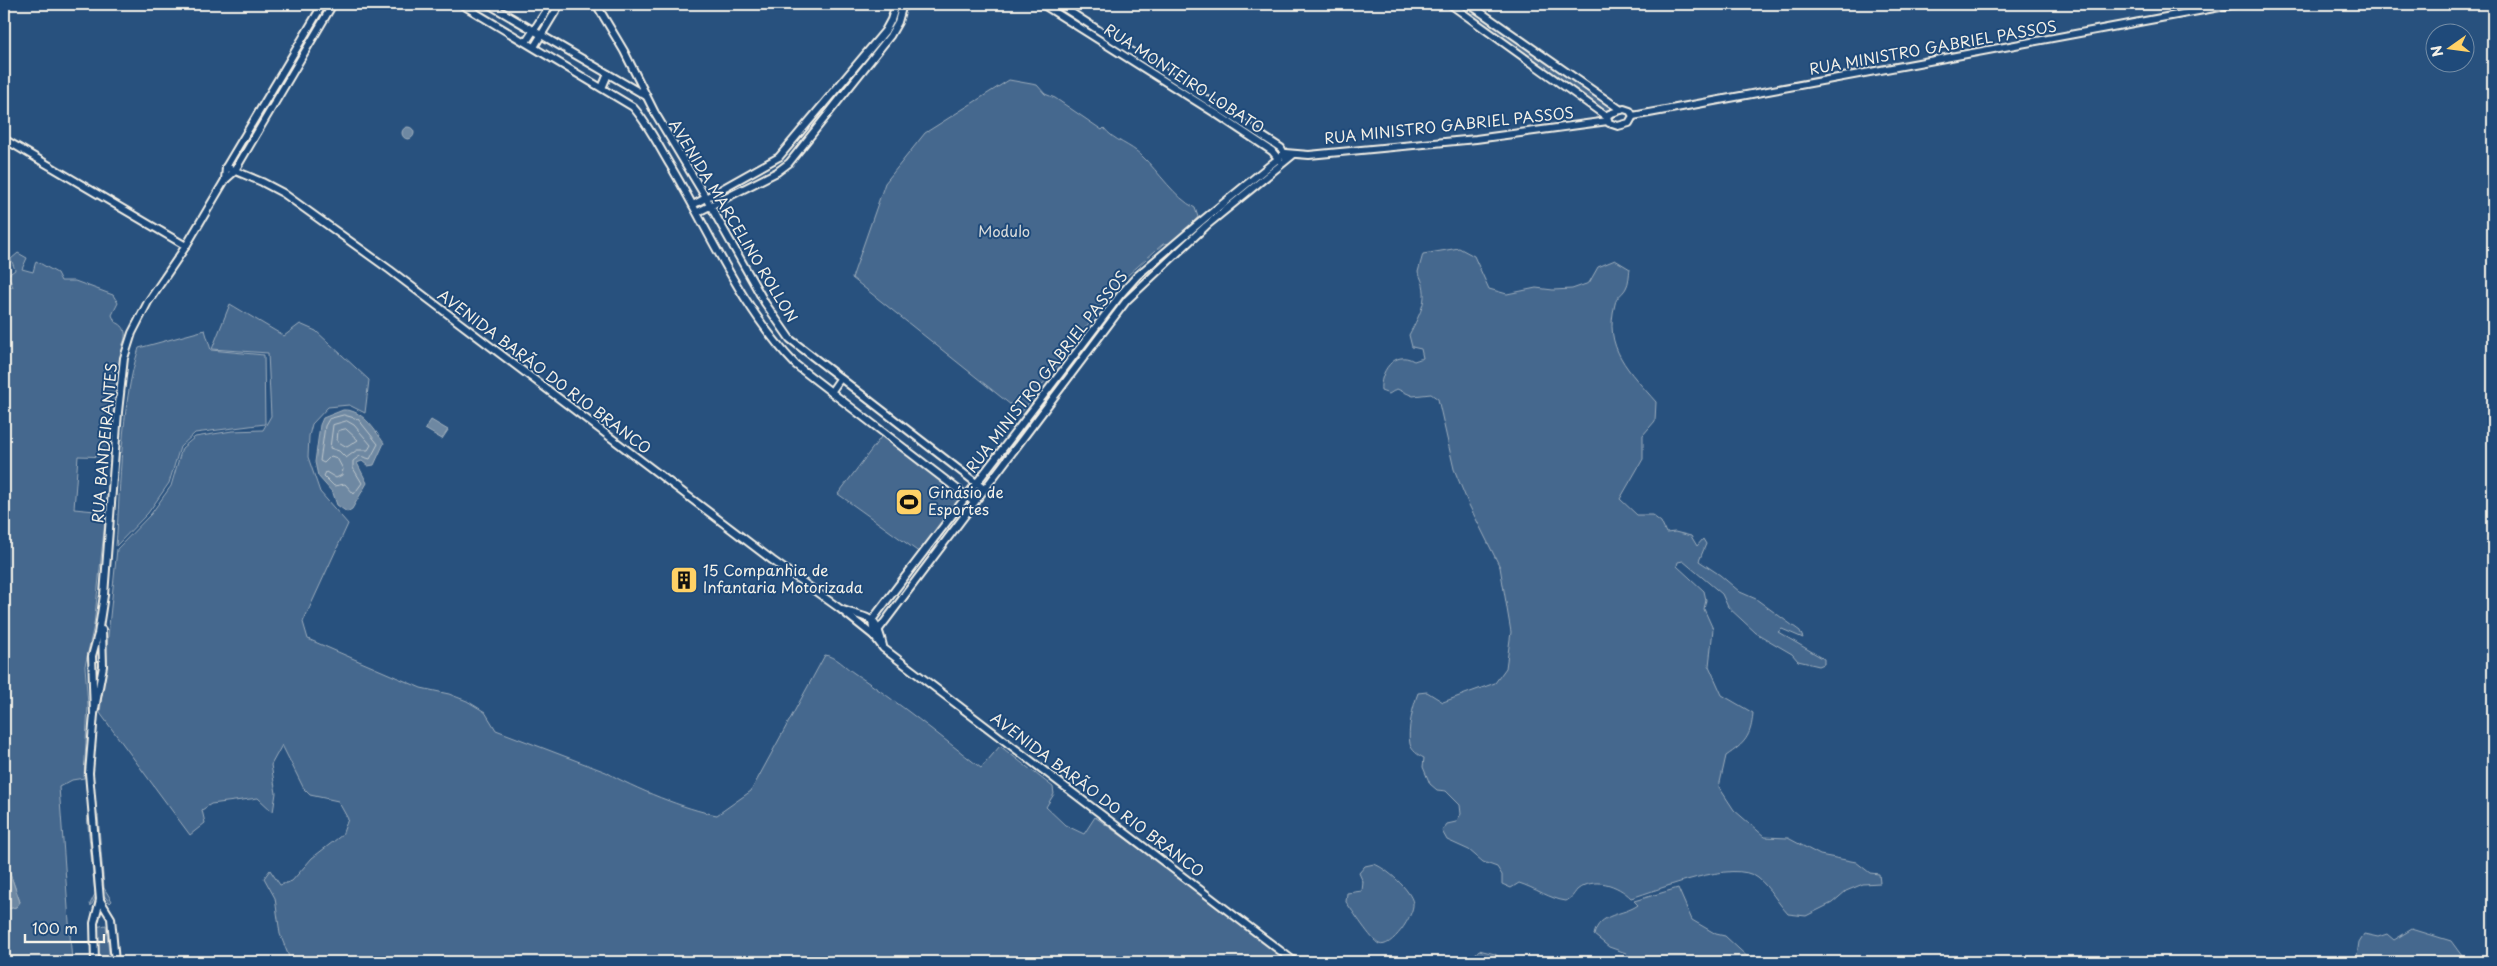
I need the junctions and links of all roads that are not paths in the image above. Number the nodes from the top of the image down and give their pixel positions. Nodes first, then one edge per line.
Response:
1 (323, 4) edge
2 (333, 4) edge
3 (461, 4) edge
4 (551, 4) edge
5 (560, 4) edge
6 (596, 4) edge
7 (896, 4) edge
8 (904, 4) edge
9 (1042, 4) edge
10 (1058, 4) edge
11 (1450, 4) edge
12 (2236, 4) edge
13 (490, 5) edge
14 (1472, 6) edge
15 (1467, 16) junction
16 (487, 19) junction
17 (534, 31) junction
18 (540, 35) junction
19 (526, 42) junction
20 (1123, 46) junction
21 (534, 47) junction
22 (1119, 52) junction
23 (294, 54) junction
24 (301, 58) junction
25 (608, 74) junction
26 (602, 88) junction
27 (647, 97) junction
28 (1621, 110) junction
29 (1634, 116) junction
30 (1607, 119) junction
31 (4, 139) edge
32 (1282, 155) junction
33 (1293, 155) junction
34 (1285, 162) junction
35 (226, 167) junction
36 (234, 172) junction
37 (225, 180) junction
38 (706, 198) junction
39 (693, 205) junction
40 (710, 206) junction
41 (698, 212) junction
42 (186, 246) junction
43 (1059, 375) junction
44 (840, 379) junction
45 (1065, 380) junction
46 (831, 392) junction
47 (1047, 397) junction
48 (976, 482) junction
49 (984, 489) junction
50 (966, 496) junction
51 (974, 502) junction
52 (839, 608) junction
53 (102, 616) junction
54 (872, 620) junction
55 (879, 627) junction
56 (874, 636) junction
57 (883, 648) junction
58 (94, 714) junction
59 (100, 900) junction
60 (95, 962) edge
61 (115, 962) edge
62 (1295, 962) edge

1 - 23 street, RUA BANDEIRANTES
2 - 24 street, RUA BANDEIRANTES
3 - 16 street
4 - 17 street
5 - 18 street
6 - 27 street, AVENIDA MARCELINO ROLLON
7 - 38 street
8 - 40 street
9 - 22 street, RUA MONTEIRO LOBATO
10 - 20 street, RUA MONTEIRO LOBATO
11 - 15 street
12 - 29 street, RUA MINISTRO GABRIEL PASSOS
13 - 16 street
13 - 17 street
14 - 15 street
14 - 28 street
15 - 30 street
16 - 19 street
17 - 18 street
17 - 19 street
18 - 21 street
18 - 25 street
19 - 21 street
20 - 22 street
20 - 32 street, RUA MONTEIRO LOBATO
21 - 26 street
22 - 32 street, RUA MONTEIRO LOBATO
23 - 24 street
23 - 35 street, RUA BANDEIRANTES
24 - 36 street, RUA BANDEIRANTES
25 - 26 street
25 - 27 street
26 - 39 street, AVENIDA MARCELINO ROLLON
27 - 38 street, AVENIDA MARCELINO ROLLON
28 - 29 street
28 - 30 street, RUA MINISTRO GABRIEL PASSOS
29 - 30 street, RUA MINISTRO GABRIEL PASSOS
30 - 33 street, RUA MINISTRO GABRIEL PASSOS
31 - 42 street
32 - 33 street, RUA MINISTRO GABRIEL PASSOS
32 - 34 street, RUA MONTEIRO LOBATO
32 - 43 street, RUA MINISTRO GABRIEL PASSOS
33 - 34 street, RUA MINISTRO GABRIEL PASSOS
34 - 45 street, RUA MINISTRO GABRIEL PASSOS
35 - 36 street, AVENIDA BARÃO DO RIO BRANCO
35 - 37 street, RUA BANDEIRANTES
36 - 37 street, RUA BANDEIRANTES
36 - 52 street, AVENIDA BARÃO DO RIO BRANCO
37 - 42 street, RUA BANDEIRANTES
38 - 39 street
38 - 40 street, AVENIDA MARCELINO ROLLON
39 - 41 street, AVENIDA MARCELINO ROLLON
40 - 41 street
40 - 44 street, AVENIDA MARCELINO ROLLON
41 - 46 street, AVENIDA MARCELINO ROLLON
42 - 53 street, RUA BANDEIRANTES
43 - 45 street
43 - 47 street, RUA MINISTRO GABRIEL PASSOS
44 - 46 street
44 - 48 street, AVENIDA MARCELINO ROLLON
45 - 47 street, RUA MINISTRO GABRIEL PASSOS
46 - 50 street, AVENIDA MARCELINO ROLLON
47 - 48 street, RUA MINISTRO GABRIEL PASSOS
47 - 49 street, RUA MINISTRO GABRIEL PASSOS
48 - 49 street, AVENIDA MARCELINO ROLLON
48 - 50 street, RUA MINISTRO GABRIEL PASSOS
49 - 51 street, RUA MINISTRO GABRIEL PASSOS
50 - 51 street, AVENIDA MARCELINO ROLLON
50 - 54 street, RUA MINISTRO GABRIEL PASSOS
51 - 55 street, RUA MINISTRO GABRIEL PASSOS
52 - 54 street, AVENIDA BARÃO DO RIO BRANCO
52 - 56 street, AVENIDA BARÃO DO RIO BRANCO
53 - 58 street, RUA BANDEIRANTES
53 - 58 street, RUA BANDEIRANTES
54 - 55 street, AVENIDA BARÃO DO RIO BRANCO
54 - 56 street
55 - 56 street, RUA MINISTRO GABRIEL PASSOS
55 - 57 street
56 - 57 street, AVENIDA BARÃO DO RIO BRANCO
57 - 62 street, AVENIDA BARÃO DO RIO BRANCO
58 - 59 street, RUA BANDEIRANTES
59 - 60 street
59 - 61 street

